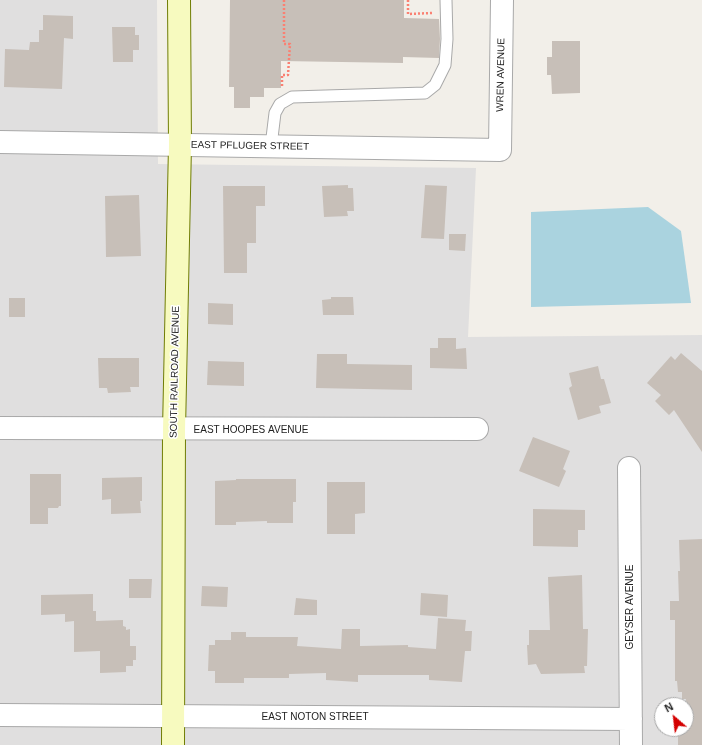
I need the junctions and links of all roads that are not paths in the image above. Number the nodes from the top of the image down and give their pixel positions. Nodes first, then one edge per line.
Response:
1 (179, 0) edge
2 (446, 0) edge
3 (502, 0) edge
4 (0, 142) edge
5 (180, 145) junction
6 (271, 146) junction
7 (500, 150) joint
8 (0, 428) edge
9 (478, 429) dead end
10 (174, 430) junction
11 (629, 468) dead end
12 (0, 715) edge
13 (174, 717) junction
14 (631, 719) junction
15 (174, 745) edge
16 (631, 745) edge

1 - 5 street, SOUTH RAILROAD AVENUE
2 - 6 lane
3 - 7 street, WREN AVENUE
4 - 5 street, EAST PFLUGER STREET
5 - 6 street, EAST PFLUGER STREET
5 - 10 street, SOUTH RAILROAD AVENUE
6 - 7 street, EAST PFLUGER STREET
8 - 10 street, EAST HOOPES AVENUE
9 - 10 street, EAST HOOPES AVENUE
10 - 13 street, SOUTH RAILROAD AVENUE
11 - 14 street, GEYSER AVENUE
12 - 13 street, EAST NOTON STREET
13 - 14 street, EAST NOTON STREET
13 - 15 street, SOUTH RAILROAD AVENUE
14 - 16 street, GEYSER AVENUE

